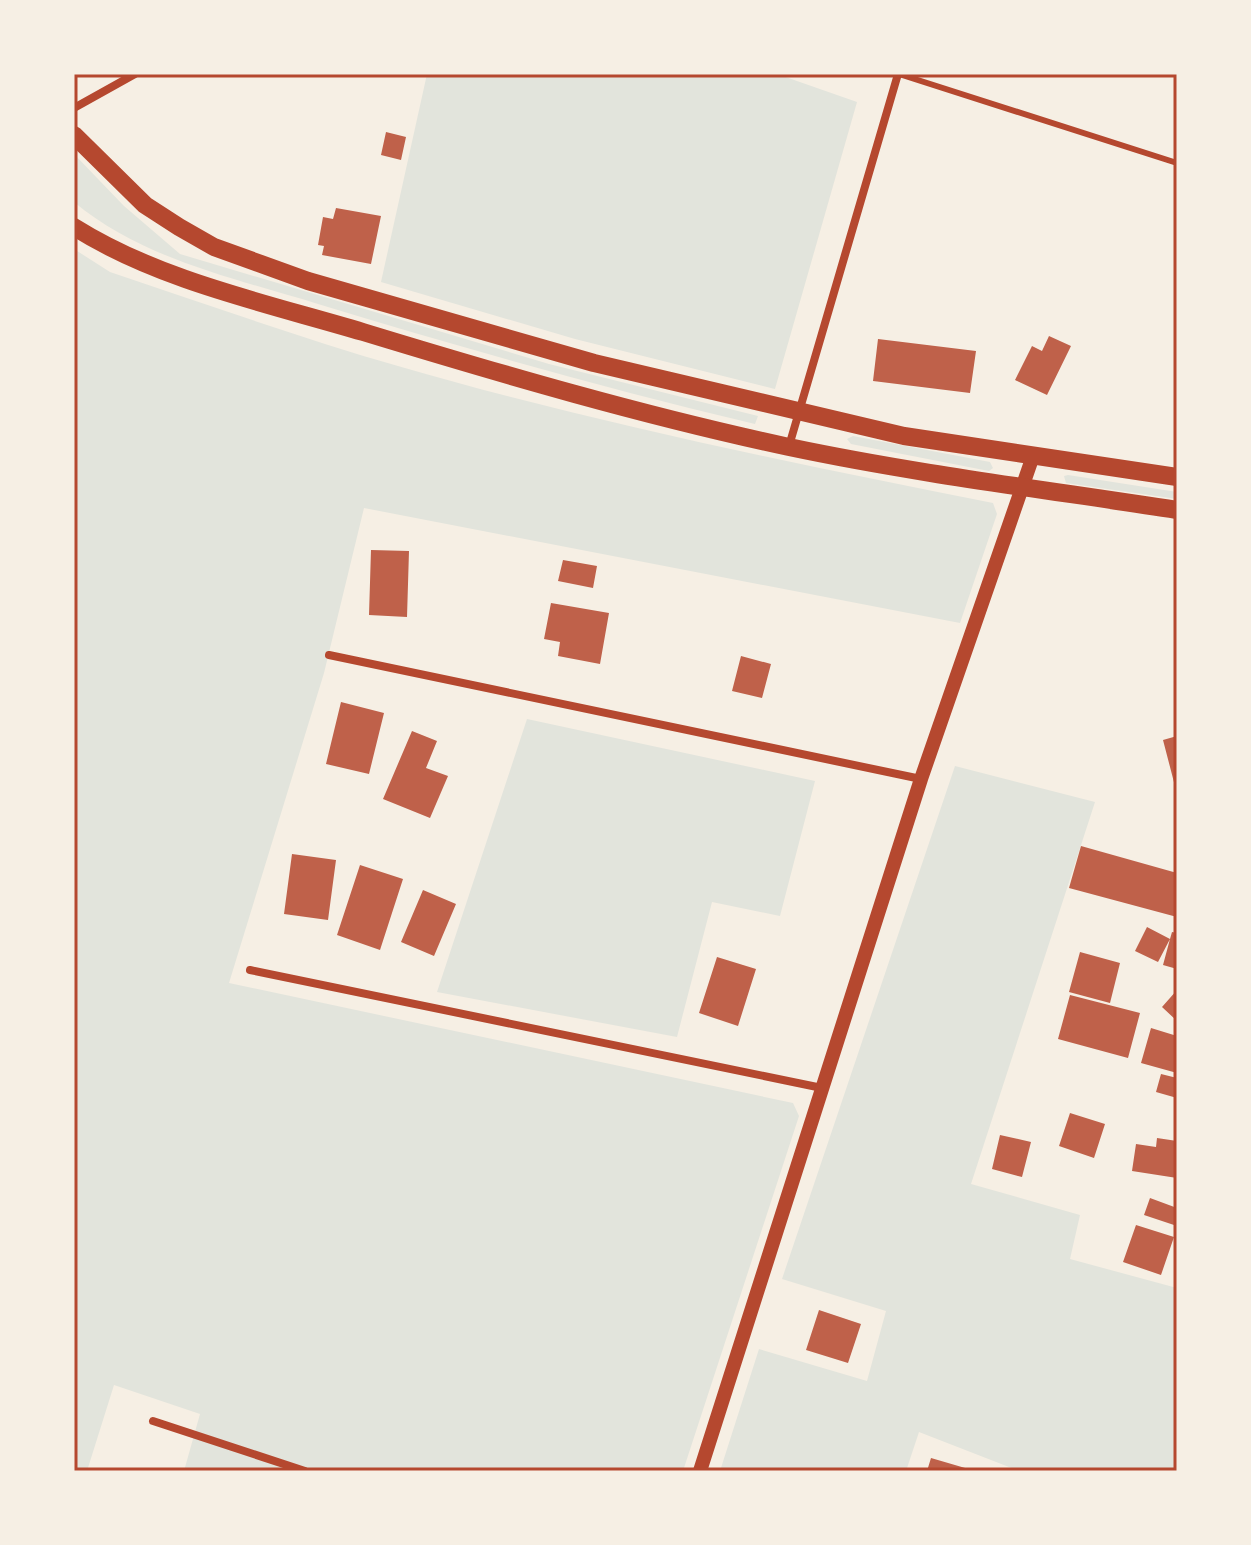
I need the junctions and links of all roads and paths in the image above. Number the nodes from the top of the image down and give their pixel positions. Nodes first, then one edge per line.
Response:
1 (135, 74) edge
2 (898, 74) edge
3 (74, 108) edge
4 (74, 135) edge
5 (1177, 163) edge
6 (74, 227) edge
7 (798, 411) junction
8 (788, 446) junction
9 (1033, 456) junction
10 (1177, 477) edge
11 (1024, 487) junction
12 (1177, 510) edge
13 (329, 655) dead end
14 (921, 779) junction
15 (250, 970) dead end
16 (823, 1089) junction
17 (153, 1421) dead end
18 (305, 1471) edge
19 (700, 1471) edge

1 - 3 street
2 - 5 lane
2 - 7 street
4 - 7 main road
6 - 8 main road
7 - 8 street
7 - 9 main road
8 - 11 main road
9 - 10 main road
9 - 11 street
11 - 12 main road
11 - 14 street
13 - 14 street
14 - 16 street
15 - 16 street
16 - 19 street
17 - 18 street

